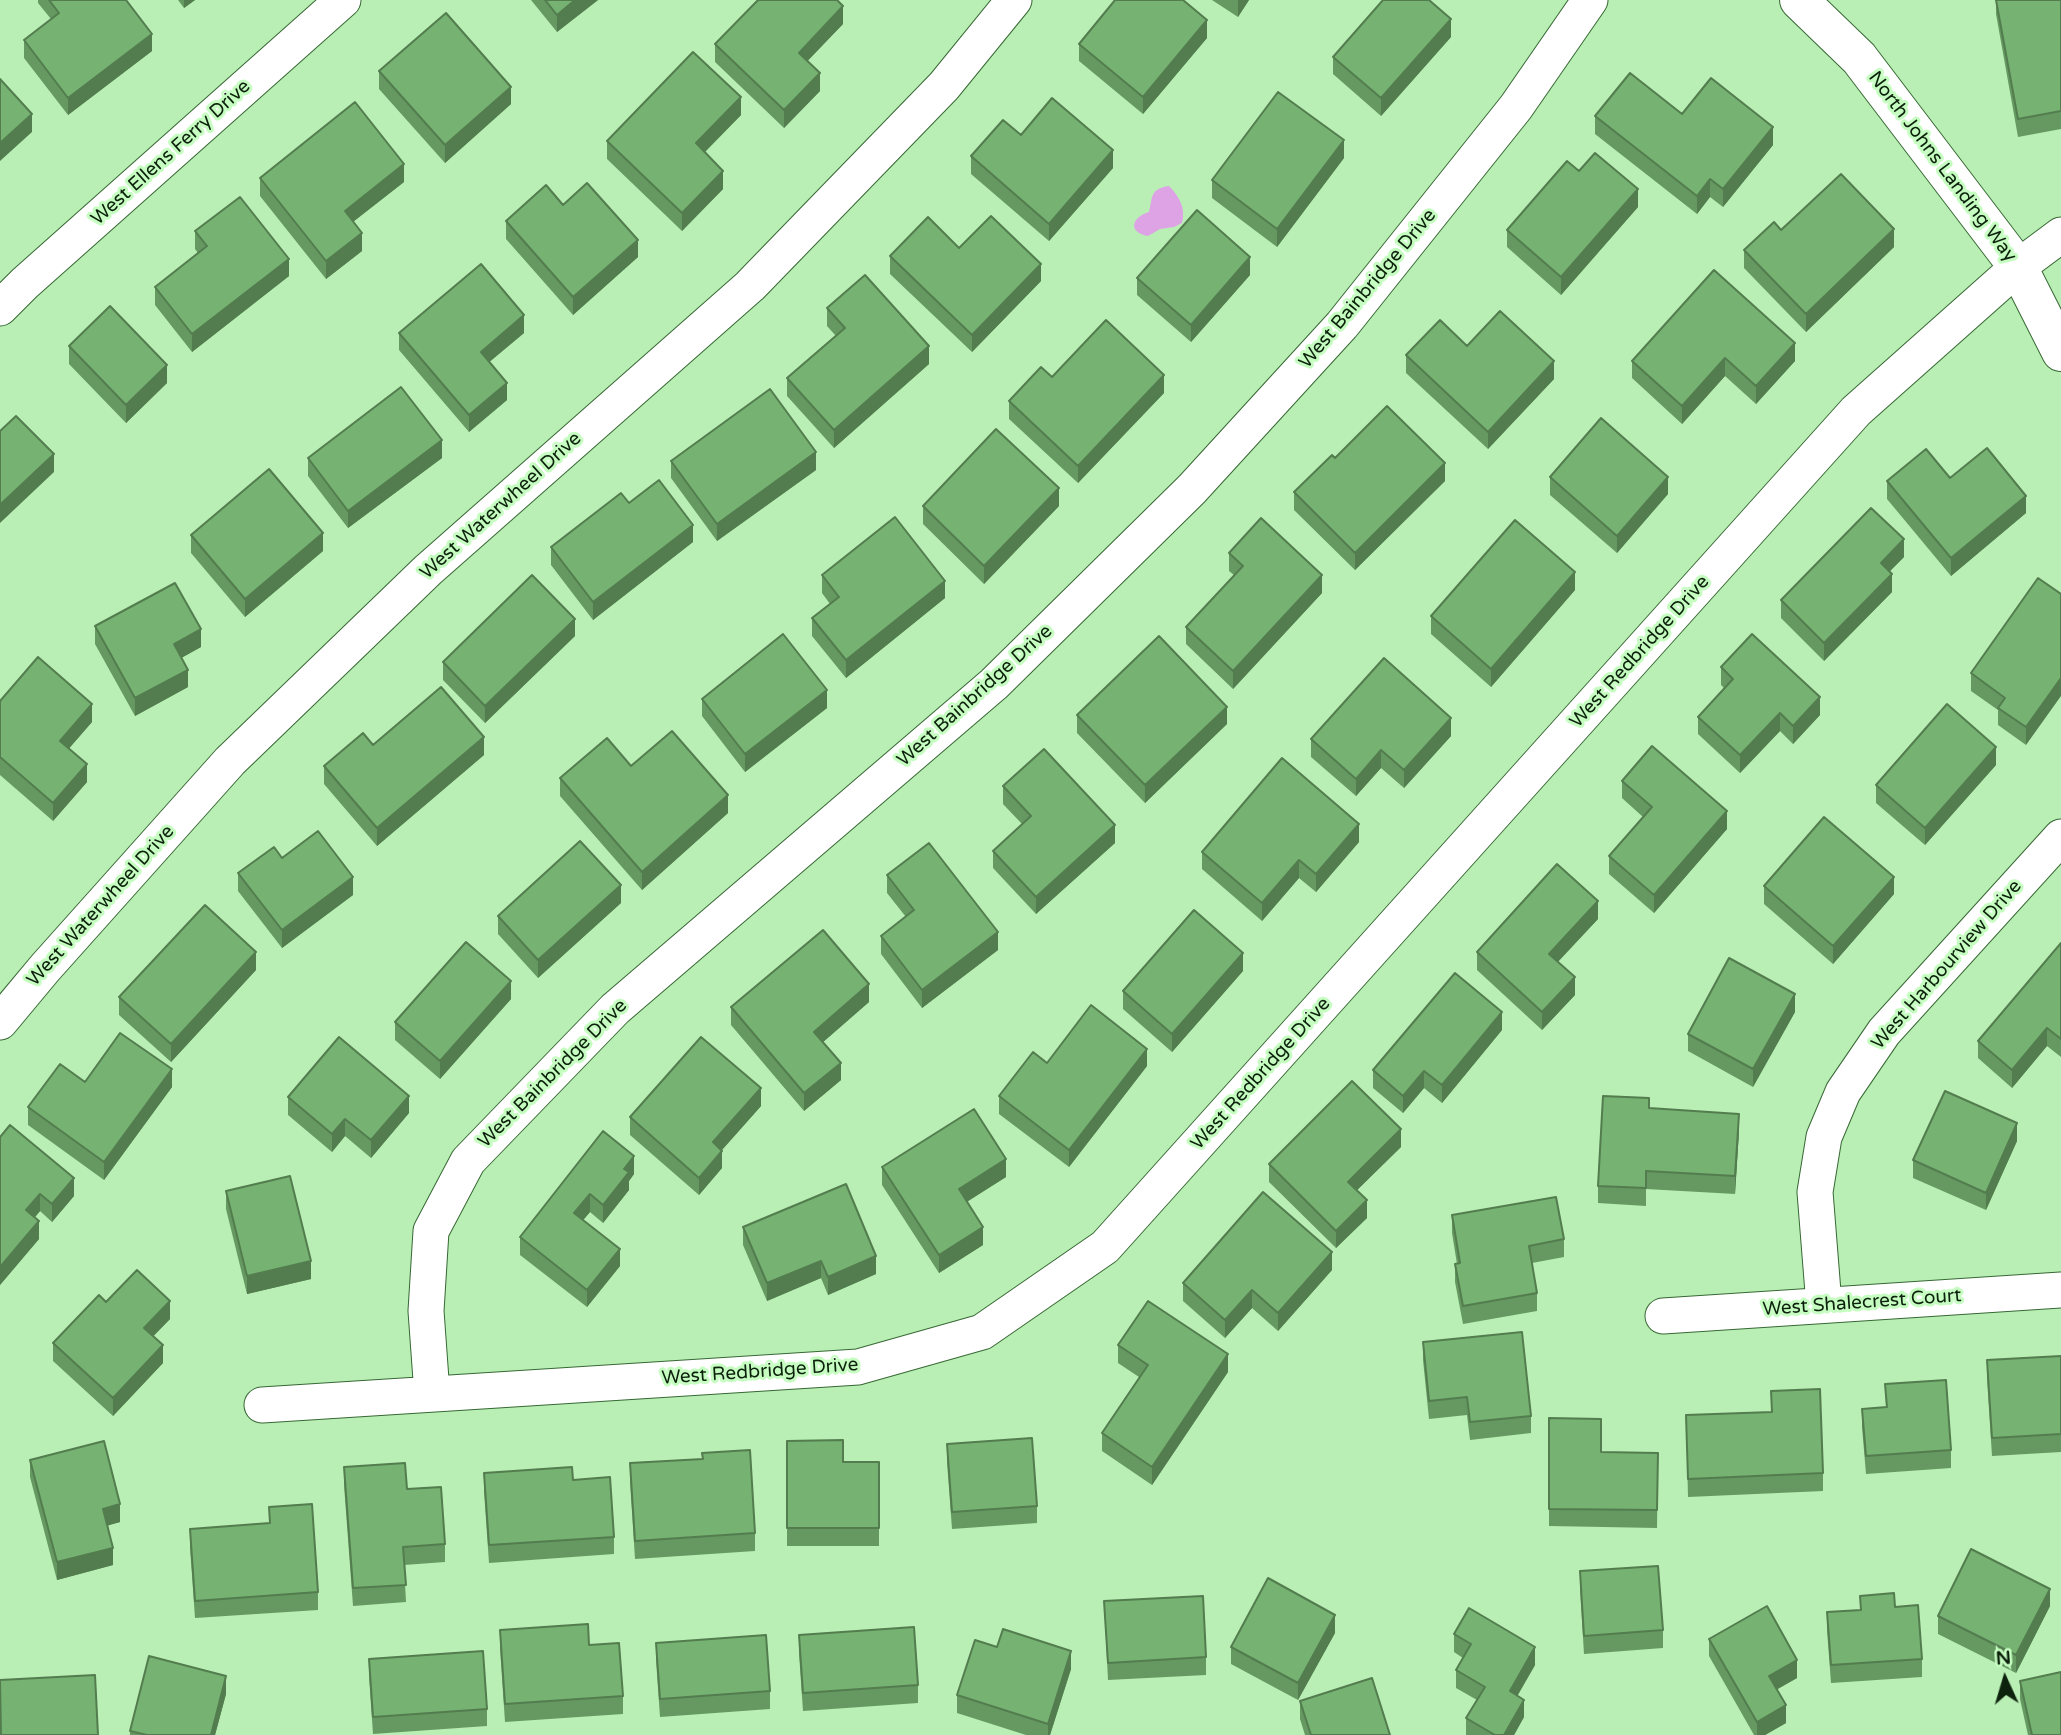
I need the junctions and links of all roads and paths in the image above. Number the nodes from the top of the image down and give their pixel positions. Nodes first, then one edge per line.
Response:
1 (343, 0) edge
2 (1014, 0) edge
3 (1590, 0) edge
4 (1799, 0) edge
5 (2061, 235) edge
6 (2018, 267) junction
7 (0, 308) edge
8 (2061, 352) edge
9 (2061, 837) edge
10 (0, 1023) edge
11 (2061, 1290) edge
12 (1824, 1305) junction
13 (1663, 1316) dead end
14 (432, 1394) junction
15 (262, 1405) dead end

1 - 7 street, West Ellens Ferry Drive
2 - 10 street, West Waterwheel Drive
3 - 14 street, West Bainbridge Drive
4 - 6 street, North Johns Landing Way
5 - 6 street, West Redbridge Drive
6 - 8 street, North Johns Landing Way
6 - 14 street, West Redbridge Drive
9 - 12 street, West Harbourview Drive
11 - 12 street, West Shalecrest Court
12 - 13 street, West Shalecrest Court
14 - 15 street, West Redbridge Drive

